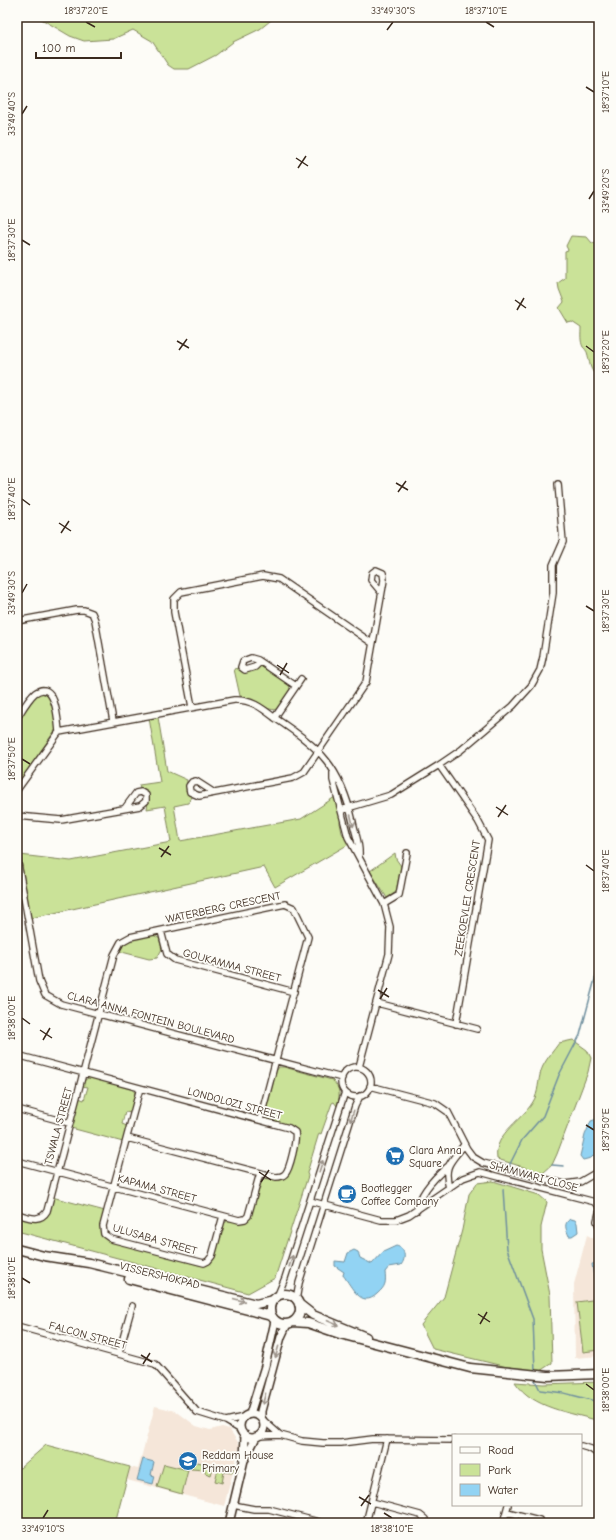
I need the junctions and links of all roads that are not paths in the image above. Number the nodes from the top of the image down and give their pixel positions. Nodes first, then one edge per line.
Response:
1 (558, 484) dead end
2 (381, 592) dead end
3 (17, 621) edge
4 (372, 643) junction
5 (260, 662) dead end
6 (301, 679) dead end
7 (296, 686) junction
8 (192, 707) junction
9 (275, 717) junction
10 (17, 718) edge
11 (113, 721) junction
12 (59, 732) junction
13 (319, 750) junction
14 (439, 766) junction
15 (333, 772) junction
16 (17, 790) edge
17 (213, 792) dead end
18 (349, 807) junction
19 (125, 808) dead end
20 (341, 810) junction
21 (17, 816) edge
22 (407, 853) dead end
23 (359, 855) junction
24 (17, 858) edge
25 (24, 894) junction
26 (17, 895) edge
27 (384, 904) junction
28 (161, 931) junction
29 (294, 992) junction
30 (377, 1003) junction
31 (98, 1014) junction
32 (456, 1024) junction
33 (477, 1029) dead end
34 (17, 1055) edge
35 (276, 1061) junction
36 (359, 1068) junction
37 (83, 1072) junction
38 (342, 1078) junction
39 (370, 1086) junction
40 (140, 1088) junction
41 (345, 1092) junction
42 (360, 1096) junction
43 (17, 1109) edge
44 (260, 1120) junction
45 (68, 1123) junction
46 (127, 1138) junction
47 (464, 1145) junction
48 (17, 1161) edge
49 (447, 1167) junction
50 (599, 1171) edge
51 (56, 1172) junction
52 (260, 1173) junction
53 (114, 1187) junction
54 (449, 1188) junction
55 (310, 1200) junction
56 (324, 1204) junction
57 (599, 1206) edge
58 (417, 1210) junction
59 (599, 1213) edge
60 (17, 1214) edge
61 (223, 1216) junction
62 (599, 1226) edge
63 (17, 1249) edge
64 (44, 1256) junction
65 (275, 1299) junction
66 (297, 1302) junction
67 (132, 1306) dead end
68 (273, 1318) junction
69 (290, 1323) junction
70 (17, 1326) edge
71 (396, 1349) junction
72 (119, 1353) junction
73 (599, 1374) edge
74 (247, 1415) junction
75 (262, 1419) junction
76 (226, 1421) junction
77 (243, 1433) junction
78 (280, 1435) junction
79 (257, 1437) junction
80 (387, 1439) junction
81 (452, 1440) edge
82 (582, 1446) edge
83 (599, 1455) edge
84 (244, 1460) junction
85 (372, 1502) junction
86 (233, 1504) junction
87 (508, 1506) edge
88 (507, 1512) junction
89 (539, 1520) dead end
90 (319, 1522) edge
91 (229, 1523) edge
92 (366, 1523) edge
93 (426, 1523) edge
94 (503, 1523) edge

1 - 14 street
2 - 4 street
3 - 11 street
4 - 8 street
4 - 13 street
5 - 7 street
6 - 7 street
7 - 9 street
8 - 9 street
8 - 11 street
9 - 13 street
10 - 12 street
11 - 12 street
12 - 16 street
13 - 15 street
13 - 17 street
14 - 18 street
14 - 32 street, ZEEKOEVLEI CRESCENT
15 - 18 street
15 - 20 street
18 - 20 street
18 -> 23 street
19 - 21 street
20 - 23 street
22 - 27 street
23 - 27 street
24 - 25 street, CLARA ANNA FONTEIN BOULEVARD
25 - 26 street
25 - 31 street, CLARA ANNA FONTEIN BOULEVARD
27 - 30 street
28 - 29 street, GOUKAMMA STREET
28 - 29 street, WATERBERG CRESCENT
28 - 31 street, WATERBERG CRESCENT
29 - 35 street, WATERBERG CRESCENT
30 - 32 street
30 - 36 street
31 - 35 street, CLARA ANNA FONTEIN BOULEVARD
31 - 37 street, TSWALA STREET
32 - 33 street
34 - 37 street, LONDOLOZI STREET
35 - 38 street, CLARA ANNA FONTEIN BOULEVARD
35 - 44 street, WATERBERG CRESCENT
36 - 38 street
36 - 39 street
37 - 40 street, LONDOLOZI STREET
37 - 45 street, TSWALA STREET
38 - 41 street
39 - 42 street
39 - 47 street
40 - 44 street, LONDOLOZI STREET
40 - 46 street, ULUSABA STREET
41 - 42 street
55 -> 41 street
42 -> 56 street
43 - 45 street
44 - 52 street, LONDOLOZI STREET
45 - 51 street, TSWALA STREET
46 - 52 street, LONDOLOZI STREET
46 - 53 street, ULUSABA STREET
47 - 49 street
47 - 50 street
48 - 51 street, KAPAMA STREET
49 - 54 street
49 - 58 street
51 - 53 street, KAPAMA STREET
51 - 60 street, TSWALA STREET
52 - 61 street, KAPAMA STREET
53 - 61 street, KAPAMA STREET
53 - 61 street, ULUSABA STREET
54 - 57 street, SHAMWARI CLOSE
54 - 58 street, SHAMWARI CLOSE
55 - 56 street, SHAMWARI CLOSE
65 -> 55 street
56 - 58 street, SHAMWARI CLOSE
56 - 66 street
59 - 62 street
63 - 64 main road, VISSERSHOKPAD
64 -> 65 main road, VISSERSHOKPAD
64 - 68 main road, VISSERSHOKPAD
65 - 66 main road
65 - 68 main road
66 - 69 main road
66 -> 71 main road
67 - 72 street
68 - 69 main road
68 - 74 street
69 - 71 main road
69 -> 75 street
70 - 72 street, FALCON STREET
71 - 73 main road
72 - 76 street, FALCON STREET
74 - 75 street
74 - 76 street, FALCON STREET
74 - 77 street
75 - 78 street
75 - 79 street
76 - 77 street, FALCON STREET
77 - 79 street
77 - 84 street
78 - 79 street
78 - 80 street
79 - 84 street
80 - 81 street
80 - 85 street
82 - 83 street
84 - 86 street
85 - 92 street
85 - 93 street
86 - 90 street
86 - 91 street
87 - 88 street
88 - 89 street
88 - 94 street

